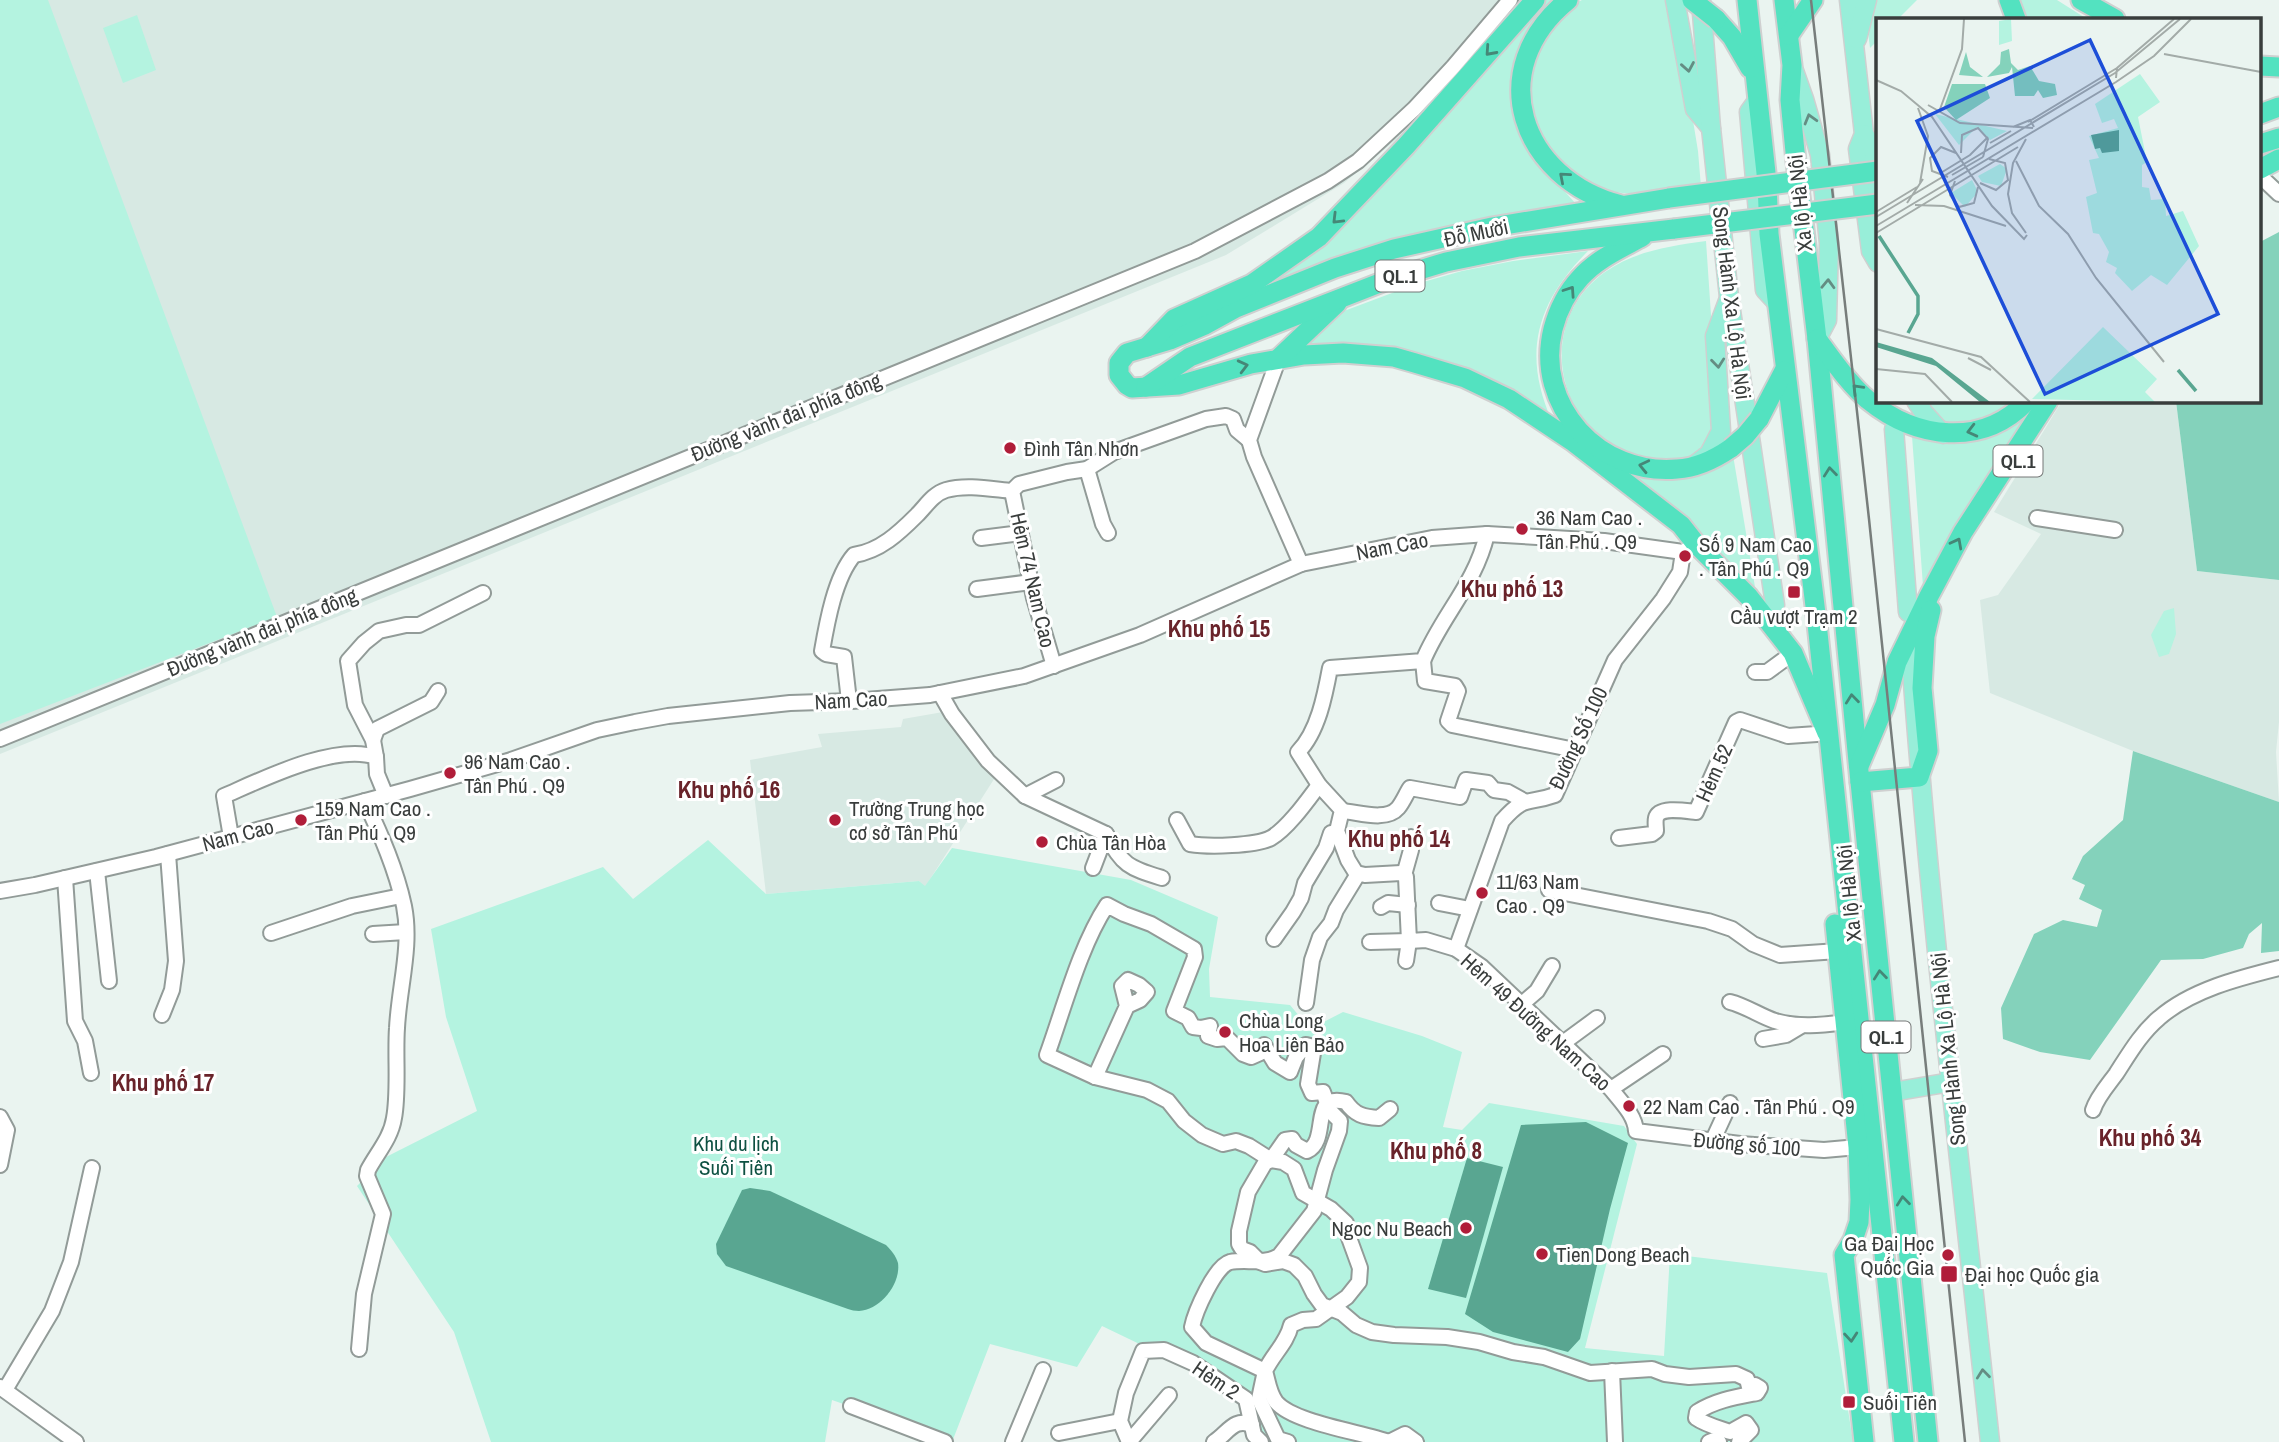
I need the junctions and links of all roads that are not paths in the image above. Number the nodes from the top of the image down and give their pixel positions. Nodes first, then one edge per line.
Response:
1 (1510, 0) edge
2 (1535, 0) edge
3 (1568, 0) edge
4 (1675, 0) edge
5 (1692, 0) edge
6 (1701, 0) edge
7 (1747, 0) edge
8 (1784, 0) edge
9 (1813, 0) edge
10 (1849, 0) edge
11 (1867, 0) edge
12 (2009, 0) edge
13 (2066, 0) edge
14 (2081, 0) edge
15 (2016, 18) edge
16 (2096, 18) edge
17 (2113, 18) edge
18 (1789, 35) junction
19 (1854, 49) junction
20 (1755, 78) junction
21 (2279, 107) edge
22 (2262, 113) edge
23 (1711, 128) junction
24 (2279, 132) edge
25 (1864, 134) junction
26 (2262, 137) edge
27 (2279, 138) edge
28 (2262, 144) edge
29 (2279, 159) edge
30 (2262, 168) edge
31 (2279, 168) edge
32 (1876, 171) edge
33 (1876, 171) edge
34 (2262, 175) edge
35 (2262, 178) edge
36 (1876, 181) edge
37 (2279, 194) edge
38 (1670, 203) junction
39 (1876, 204) edge
40 (1626, 206) junction
41 (1649, 210) junction
42 (1876, 215) edge
43 (1652, 232) junction
44 (1674, 234) junction
45 (1629, 244) junction
46 (1876, 260) edge
47 (1347, 294) junction
48 (1729, 297) junction
49 (1329, 310) junction
50 (1205, 325) junction
51 (1817, 339) junction
52 (1147, 347) junction
53 (1278, 360) junction
54 (1784, 371) junction
55 (1153, 387) junction
56 (1917, 402) edge
57 (2026, 402) edge
58 (2047, 402) edge
59 (2056, 402) edge
60 (1894, 429) dead end
61 (1943, 434) junction
62 (1249, 440) junction
63 (1693, 466) junction
64 (1087, 469) junction
65 (1012, 491) junction
66 (1974, 515) junction
67 (2037, 518) dead end
68 (2115, 530) dead end
69 (1021, 533) junction
70 (1108, 533) dead end
71 (1487, 534) junction
72 (981, 538) dead end
73 (1690, 548) junction
74 (1301, 564) junction
75 (1942, 572) junction
76 (1031, 582) junction
77 (977, 589) dead end
78 (483, 593) dead end
79 (1774, 604) dead end
80 (1908, 612) dead end
81 (1816, 614) junction
82 (1793, 653) junction
83 (1911, 656) dead end
84 (1423, 661) junction
85 (1054, 666) junction
86 (1755, 672) dead end
87 (438, 691) dead end
88 (940, 693) junction
89 (1813, 699) junction
90 (849, 701) junction
91 (1822, 733) junction
92 (0, 739) edge
93 (373, 740) junction
94 (1574, 750) junction
95 (376, 757) junction
96 (1859, 774) junction
97 (1919, 777) junction
98 (1056, 780) dead end
99 (1319, 785) junction
100 (386, 796) junction
101 (1025, 796) junction
102 (1524, 801) junction
103 (365, 802) junction
104 (1342, 811) junction
105 (1177, 820) dead end
106 (1334, 832) junction
107 (1106, 834) junction
108 (231, 837) junction
109 (1411, 837) dead end
110 (1619, 838) dead end
111 (1839, 842) junction
112 (168, 854) junction
113 (1093, 868) dead end
114 (97, 871) junction
115 (1830, 871) junction
116 (1359, 874) junction
117 (1404, 875) junction
118 (65, 878) junction
119 (1162, 878) dead end
120 (1549, 890) dead end
121 (0, 891) edge
122 (401, 896) junction
123 (1439, 903) dead end
124 (1408, 905) junction
125 (1381, 906) dead end
126 (1470, 909) junction
127 (406, 932) junction
128 (271, 933) dead end
129 (373, 934) dead end
130 (1274, 939) dead end
131 (1409, 941) junction
132 (1370, 943) dead end
133 (1456, 949) junction
134 (1838, 951) junction
135 (1406, 961) dead end
136 (1552, 966) dead end
137 (2279, 968) edge
138 (108, 981) dead end
139 (1730, 1002) dead end
140 (1306, 1003) dead end
141 (1522, 1004) junction
142 (1127, 1006) dead end
143 (162, 1015) dead end
144 (1597, 1018) dead end
145 (1846, 1022) junction
146 (1801, 1026) junction
147 (1763, 1039) dead end
148 (1563, 1043) junction
149 (1663, 1054) dead end
150 (91, 1073) dead end
151 (1095, 1077) junction
152 (1951, 1082) junction
153 (1611, 1089) junction
154 (1892, 1092) junction
155 (1328, 1102) junction
156 (1730, 1103) dead end
157 (1390, 1109) dead end
158 (2093, 1110) dead end
159 (4, 1123) edge
160 (1636, 1131) joint
161 (1712, 1142) junction
162 (1865, 1147) junction
163 (2, 1159) edge
164 (1270, 1160) junction
165 (92, 1168) dead end
166 (1877, 1194) junction
167 (1316, 1200) junction
168 (1260, 1262) junction
169 (1845, 1269) junction
170 (1332, 1309) junction
171 (359, 1349) dead end
172 (1043, 1370) dead end
173 (1265, 1371) junction
174 (1612, 1371) junction
175 (2, 1389) edge
176 (1169, 1395) dead end
177 (851, 1406) dead end
178 (1120, 1421) junction
179 (1252, 1425) junction
180 (1059, 1433) dead end
181 (936, 1441) edge
182 (76, 1442) edge
183 (1013, 1442) edge
184 (1129, 1442) edge
185 (1214, 1442) edge
186 (1261, 1442) edge
187 (1288, 1442) edge
188 (1389, 1442) edge
189 (1416, 1442) edge
190 (1615, 1442) edge
191 (1709, 1442) edge
192 (1719, 1442) edge
193 (1739, 1442) edge
194 (1864, 1442) edge
195 (1904, 1442) edge
196 (1928, 1442) edge
197 (1990, 1442) edge

1 - 92 street, Đường vành đai phía đông
2 -> 52 highway
40 -> 3 highway, QL.1
4 -> 23 main road
5 - 20 highway, QL.1, bridge
6 - 23 main road, Song Hành Xa Lộ Hà Nội
7 - 20 highway, Xa lộ Hà Nội
8 - 18 highway, Xa lộ Hà Nội
9 - 18 highway
10 - 19 main road
11 - 19 main road
12 - 15 highway
13 - 16 highway
14 - 17 highway
51 -> 18 highway, Xa lộ Hà Nội
19 - 25 main road
20 - 54 highway, Xa lộ Hà Nội / QL.1
21 - 22 highway
23 - 48 main road, Song Hành Xa Lộ Hà Nội
24 - 26 highway
25 - 32 main road
25 - 46 main road
27 - 28 highway
29 - 30 highway
31 - 34 highway
33 - 38 highway, QL.1, bridge
35 - 37 street
36 - 38 highway, QL.1
38 - 40 highway, Đỗ Mười / QL.1
38 - 41 highway, Đỗ Mười / QL.1
39 - 44 highway, QL.1, bridge
40 - 41 highway, QL.1
40 - 50 highway, Đỗ Mười / QL.1
41 - 50 highway, Đỗ Mười / QL.1
42 - 44 highway, QL.1
43 - 44 highway, Đỗ Mười / QL.1
43 - 45 highway, QL.1
43 - 47 highway, Đỗ Mười / QL.1
44 - 45 highway, Đỗ Mười / QL.1
45 - 49 highway, Đỗ Mười / QL.1
63 -> 45 highway, QL.1
47 - 49 highway
47 - 55 highway, Đỗ Mười / QL.1
48 -> 63 main road
48 - 79 main road, Song Hành Xa Lộ Hà Nội
49 - 53 highway
49 - 55 highway, Đỗ Mười / QL.1
50 - 52 highway, Đỗ Mười / QL.1
61 -> 51 highway, QL.1
96 -> 51 highway, Xa lộ Hà Nội
52 - 55 highway, Đỗ Mười / QL.1
55 -> 53 highway
53 - 62 street
53 - 73 highway
54 - 63 highway, QL.1, bridge
54 - 81 highway, Xa lộ Hà Nội / QL.1
56 - 61 main road
57 -> 61 highway, QL.1
58 - 66 highway, QL.1
59 - 66 highway, QL.1
60 - 80 main road
62 - 64 street
62 - 74 street
64 - 65 street, Hẻm 74 Nam Cao
64 - 70 street
65 - 69 street, Hẻm 74 Nam Cao
65 - 90 street
75 -> 66 highway, QL.1
67 - 68 street
69 - 72 street
69 - 76 street, Hẻm 74 Nam Cao
71 - 73 street, Nam Cao
71 - 74 street, Nam Cao
71 - 84 street
73 - 82 highway
73 - 94 street, Đường Số 100
74 - 85 street, Nam Cao
75 - 96 highway, QL.1
75 - 97 highway
76 - 77 street
76 - 85 street, Hẻm 74 Nam Cao
78 - 93 street
81 - 89 highway, Xa lộ Hà Nội / QL.1
81 - 91 highway, Xa lộ Hà Nội / QL.1
82 - 86 street
82 - 89 highway
83 - 97 main road, Song Hành Xa Lộ Hà Nội
84 - 94 street
84 - 99 street
85 - 88 street, Nam Cao
87 - 93 street
88 - 90 street, Nam Cao
88 - 101 street
89 - 91 highway
90 - 100 street, Nam Cao
91 - 110 street, Hẻm 52
91 - 111 highway, Xa lộ Hà Nội / QL.1
91 - 115 highway, Xa lộ Hà Nội / QL.1
93 - 95 street
94 - 102 street, Đường Số 100
95 - 100 street
95 - 108 street
96 - 97 highway
154 -> 96 highway, Xa lộ Hà Nội / QL.1
97 - 152 main road, Song Hành Xa Lộ Hà Nội
98 - 101 street
99 - 104 street
99 - 105 street
100 - 103 street, Nam Cao
101 - 107 street
102 - 104 street
102 - 126 street, Đường Số 100
103 - 108 street, Nam Cao
103 - 122 street
104 - 106 street
106 - 116 street
106 - 130 street
107 - 113 street
107 - 119 street
108 - 112 street, Nam Cao
109 - 117 street
111 - 115 highway
111 - 162 highway, Xa lộ Hà Nội / QL.1
112 - 114 street, Nam Cao
112 - 143 street
114 - 118 street, Nam Cao
114 - 138 street
115 - 134 highway, Xa lộ Hà Nội / QL.1
116 - 117 street
116 - 140 street
117 - 124 street
118 - 121 street, Nam Cao
118 - 150 street
120 - 134 street
122 - 127 street
122 - 128 street
123 - 126 street
124 - 125 street
124 - 131 street
126 - 133 street, Đường Số 100
127 - 129 street
127 - 171 street
131 - 132 street, Hẻm 49 Đường Nam Cao
131 - 133 street, Hẻm 49 Đường Nam Cao
131 - 135 street
133 - 141 street, Hẻm 49 Đường Nam Cao
134 - 145 highway, Xa lộ Hà Nội / QL.1
136 - 141 street
137 - 158 street
139 - 146 street
141 - 148 street, Hẻm 49 Đường Nam Cao
142 - 151 street
144 - 148 street
145 - 146 street
145 - 162 highway, Xa lộ Hà Nội / QL.1
146 - 147 street
148 - 153 street, Hẻm 49 Đường Nam Cao
149 - 153 street
151 - 155 street
151 - 164 street
152 - 154 main road
197 -> 152 main road, Song Hành Xa Lộ Hà Nội
153 - 160 street, Hẻm 49 Đường Nam Cao
196 -> 154 highway, Xa lộ Hà Nội / QL.1
155 - 157 street
155 - 164 street
155 - 167 street
156 - 161 street
159 - 163 street
160 - 161 street, Đường số 100
161 - 162 street, Đường số 100
162 - 166 highway, Xa lộ Hà Nội / QL.1
162 - 169 highway, Xa lộ Hà Nội / QL.1
164 - 167 street
164 - 168 street
165 - 175 street
166 - 169 highway
166 - 195 highway, Xa lộ Hà Nội / QL.1
167 - 168 street
167 - 170 street
168 - 170 street
168 - 173 street
169 -> 194 highway, Xa lộ Hà Nội / QL.1
170 - 173 street
170 - 174 street
172 - 183 street
173 - 187 street
173 - 188 street
174 - 190 street
174 - 193 street
175 - 182 street
176 - 184 street
177 - 181 street
178 - 179 street, Hẻm 2
178 - 180 street
178 - 184 street
179 - 185 street
179 - 186 street, Hẻm 2
188 - 189 street
191 - 192 street

